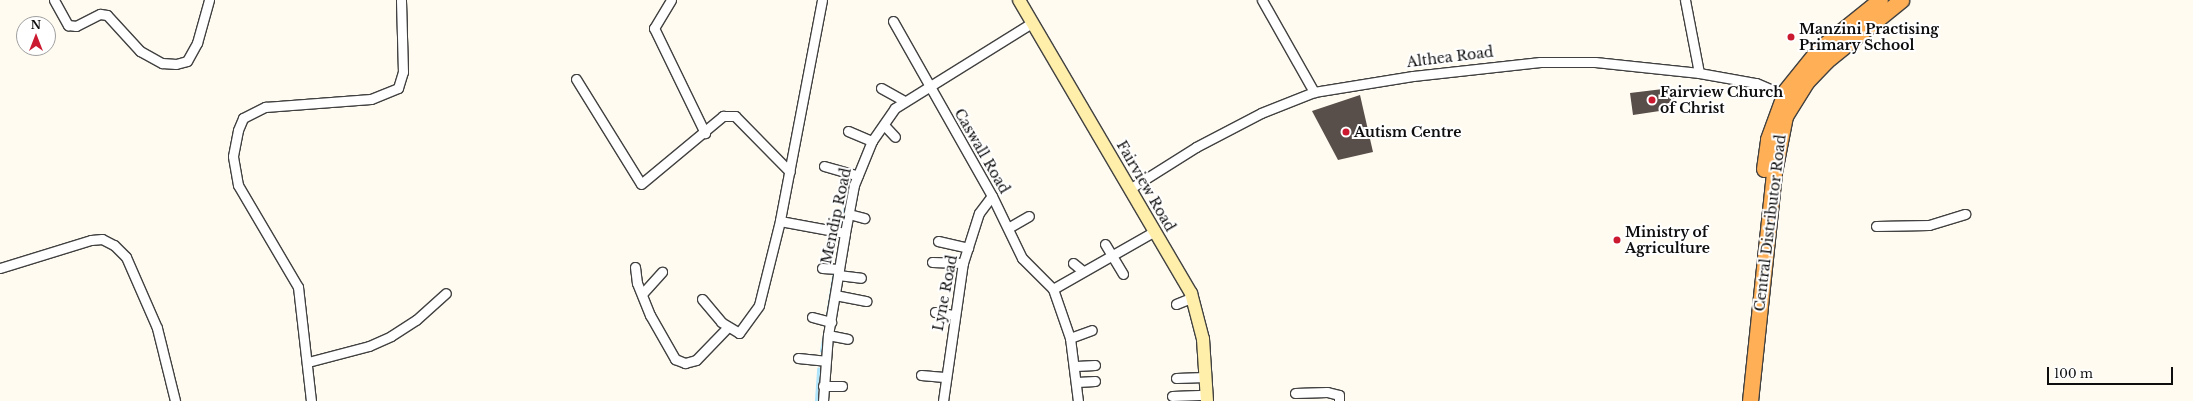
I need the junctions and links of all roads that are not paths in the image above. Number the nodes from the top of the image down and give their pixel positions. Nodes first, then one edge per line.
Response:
1 (54, 0) edge
2 (209, 0) edge
3 (401, 0) edge
4 (671, 0) edge
5 (822, 0) edge
6 (1019, 0) edge
7 (1262, 0) edge
8 (1685, 0) edge
9 (1880, 0) edge
10 (1901, 0) edge
11 (893, 21) dead end
12 (1030, 24) junction
13 (1699, 73) junction
14 (576, 80) dead end
15 (881, 88) dead end
16 (930, 89) junction
17 (1314, 92) junction
18 (1788, 97) junction
19 (904, 101) junction
20 (884, 124) junction
21 (848, 131) dead end
22 (705, 133) junction
23 (895, 136) dead end
24 (872, 141) junction
25 (824, 166) dead end
26 (790, 172) junction
27 (858, 176) junction
28 (1131, 188) junction
29 (992, 196) junction
30 (849, 214) junction
31 (1965, 214) dead end
32 (1029, 216) dead end
33 (864, 218) dead end
34 (780, 221) junction
35 (1876, 226) dead end
36 (1008, 228) junction
37 (1155, 231) junction
38 (845, 233) junction
39 (938, 241) dead end
40 (1105, 244) dead end
41 (968, 248) junction
42 (1113, 253) junction
43 (932, 262) dead end
44 (963, 263) junction
45 (1073, 263) dead end
46 (635, 267) dead end
47 (0, 268) edge
48 (822, 268) dead end
49 (1083, 271) junction
50 (662, 272) dead end
51 (839, 272) junction
52 (1122, 274) dead end
53 (861, 278) dead end
54 (1053, 289) junction
55 (446, 293) dead end
56 (642, 294) junction
57 (835, 295) junction
58 (1193, 298) junction
59 (702, 299) dead end
60 (866, 300) dead end
61 (1176, 304) dead end
62 (935, 312) dead end
63 (955, 315) junction
64 (812, 318) dead end
65 (831, 322) junction
66 (728, 327) junction
67 (1092, 330) dead end
68 (828, 335) junction
69 (1070, 338) junction
70 (848, 339) dead end
71 (798, 358) dead end
72 (825, 361) junction
73 (308, 362) junction
74 (1076, 366) junction
75 (1094, 366) dead end
76 (921, 375) dead end
77 (944, 377) junction
78 (1205, 377) junction
79 (1176, 378) dead end
80 (1095, 381) dead end
81 (1077, 382) junction
82 (823, 386) junction
83 (842, 386) dead end
84 (1295, 393) dead end
85 (1172, 396) dead end
86 (1207, 398) edge
87 (1339, 398) edge
88 (175, 401) edge
89 (311, 401) edge
90 (823, 401) edge
91 (943, 401) edge
92 (1078, 401) edge
93 (1740, 401) edge
94 (1750, 401) edge

1 - 2 street
3 - 73 street
4 - 22 street
5 - 26 street
6 - 12 main road, Fairview Road
7 - 17 street
8 - 13 street
9 - 18 highway, Central Distributor Road
10 - 18 highway, Central Distributor Road
11 - 16 street, Caswall Road
12 - 16 street, Mendip Road
12 - 28 main road, Fairview Road
13 - 17 street, Althea Road
13 - 18 street, Althea Road
14 - 22 street
15 - 19 street
16 - 19 street, Mendip Road
16 - 29 street, Caswall Road
17 - 28 street, Althea Road
18 - 93 highway, Central Distributor Road
18 - 94 highway, Central Distributor Road
19 - 20 street, Mendip Road
20 - 23 street
20 - 24 street, Mendip Road
21 - 24 street
22 - 26 street
24 - 27 street, Mendip Road
25 - 27 street
26 - 34 street
27 - 30 street, Mendip Road
28 - 37 main road, Fairview Road
29 - 36 street, Caswall Road
29 - 41 street, Lyne Road
30 - 33 street
30 - 38 street, Mendip Road
31 - 35 street
32 - 36 street
34 - 38 street
34 - 66 street
36 - 54 street, Caswall Road
37 - 42 street
37 - 58 main road, Fairview Road
38 - 51 street, Mendip Road
39 - 41 street
40 - 42 street
41 - 44 street, Lyne Road
42 - 49 street
42 - 52 street
43 - 44 street
44 - 63 street, Lyne Road
45 - 49 street
46 - 56 street
47 - 88 street
48 - 51 street
49 - 54 street
50 - 56 street
51 - 53 street
51 - 57 street, Mendip Road
54 - 69 street
55 - 73 street
56 - 66 street
57 - 60 street
57 - 65 street, Mendip Road
58 - 61 street
58 - 78 main road, Fairview Road
59 - 66 street
62 - 63 street
63 - 77 street, Lyne Road
64 - 65 street
65 - 68 street, Mendip Road
67 - 69 street
68 - 70 street
68 - 72 street, Mendip Road
69 - 74 street
71 - 72 street
72 - 82 street, Mendip Road
73 - 89 street
74 - 75 street
74 - 81 street
76 - 77 street
77 - 91 street, Lyne Road
78 - 79 street
78 - 86 main road, Fairview Road
80 - 81 street
81 - 92 street
82 - 83 street
82 - 90 street, Mendip Road
84 - 87 street
85 - 86 street

